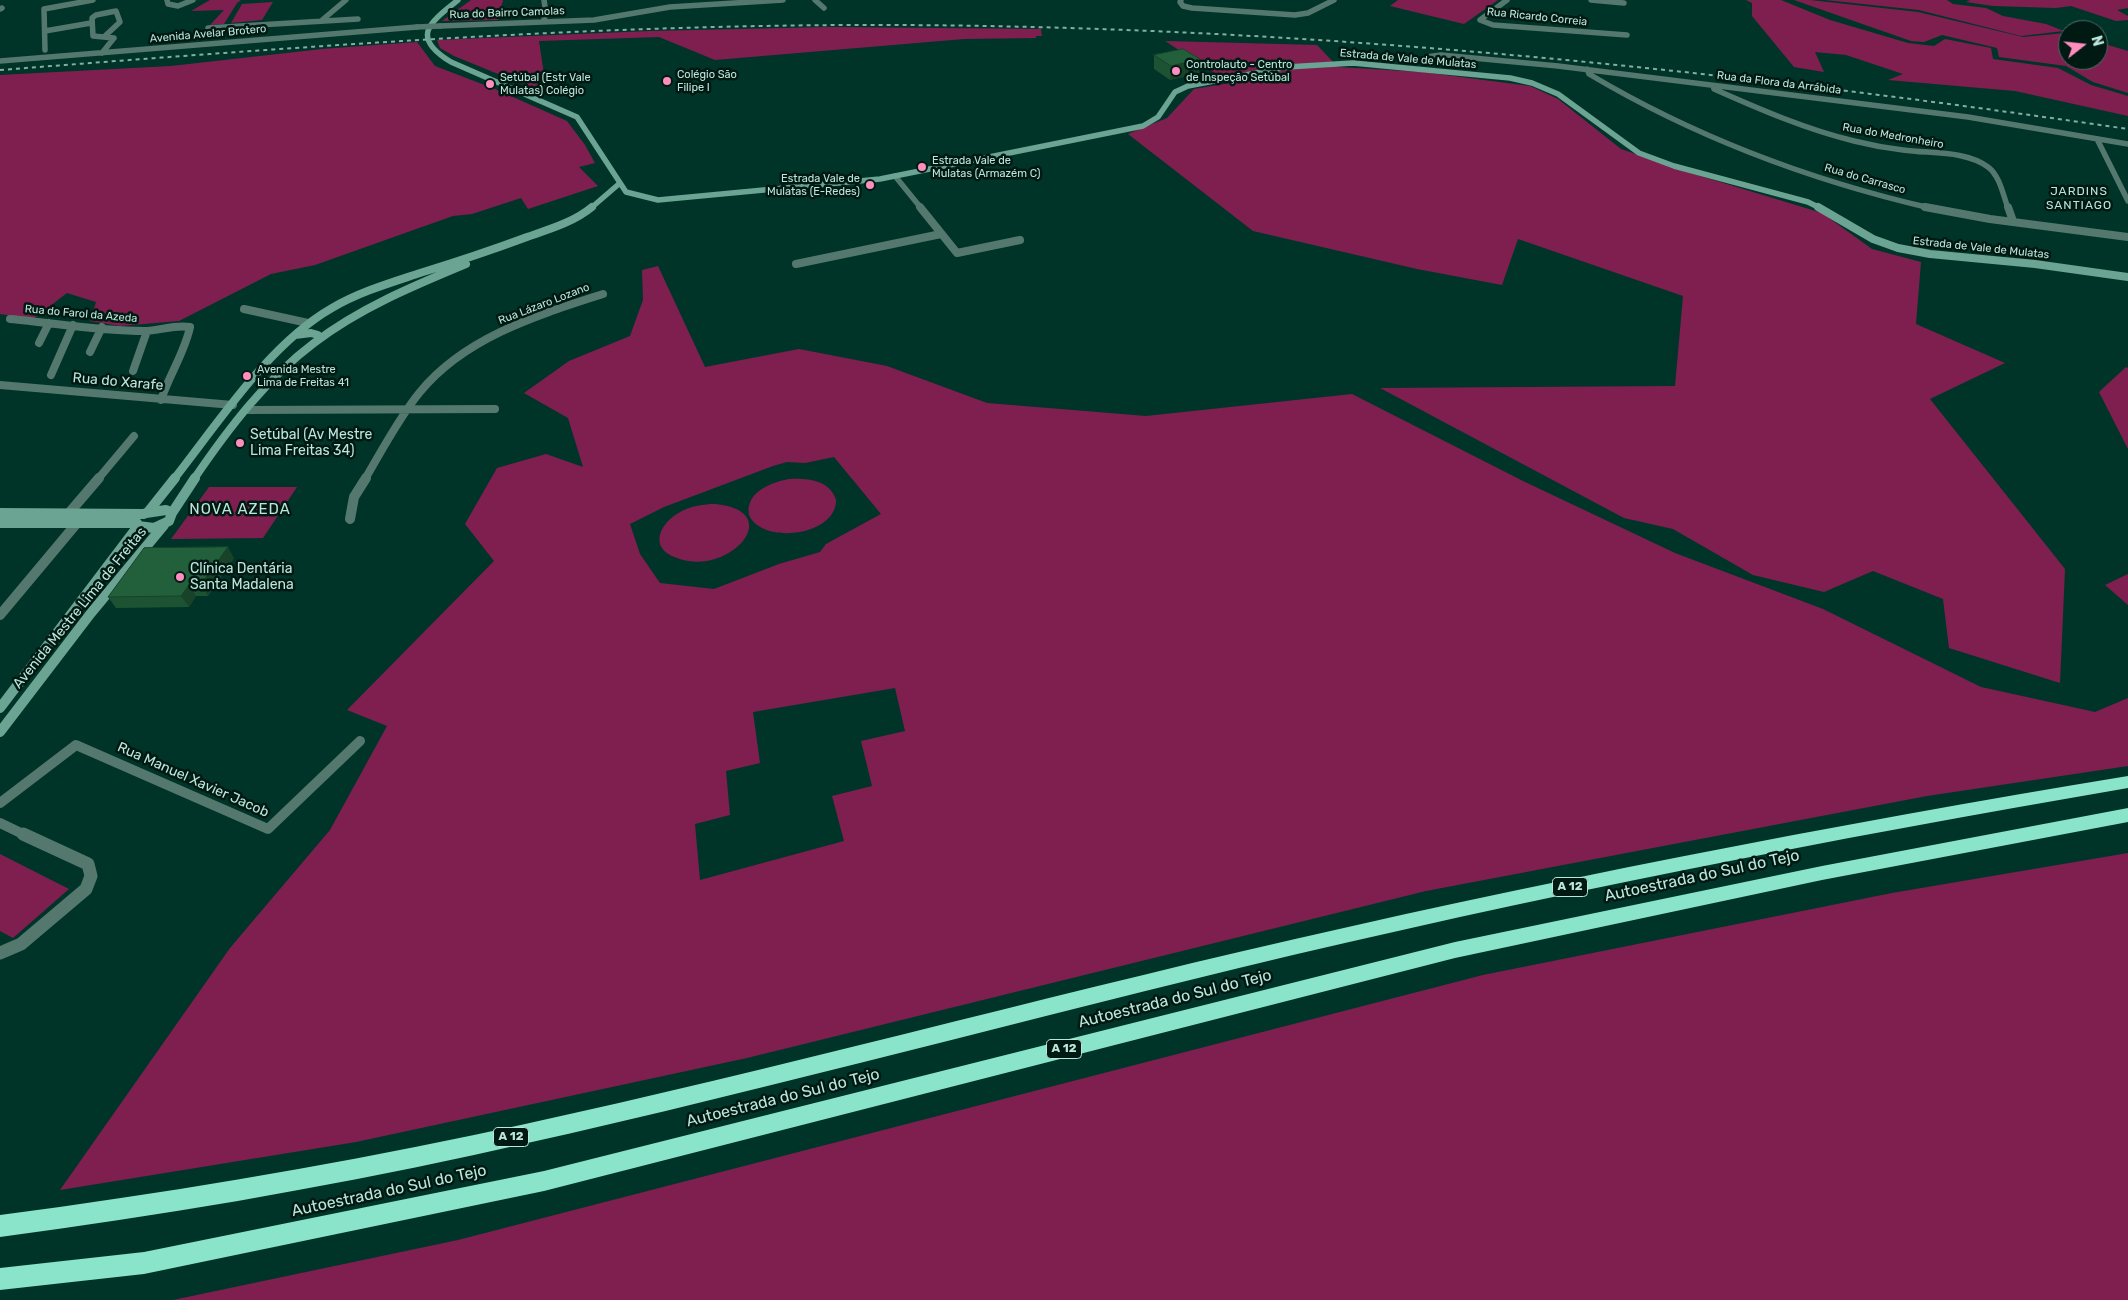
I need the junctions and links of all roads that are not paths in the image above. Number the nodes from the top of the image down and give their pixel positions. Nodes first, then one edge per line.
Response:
1 (93, 0) edge
2 (167, 0) edge
3 (193, 0) edge
4 (346, 0) edge
5 (458, 0) edge
6 (465, 0) edge
7 (544, 0) edge
8 (783, 0) edge
9 (815, 0) edge
10 (1181, 0) edge
11 (1334, 0) edge
12 (1507, 0) edge
13 (1591, 0) edge
14 (742, 1) edge
15 (1624, 2) dead end
16 (824, 8) dead end
17 (445, 12) junction
18 (358, 19) dead end
19 (319, 22) junction
20 (543, 22) junction
21 (92, 24) junction
22 (417, 27) joint
23 (208, 28) dead end
24 (45, 31) junction
25 (1627, 35) dead end
26 (105, 36) junction
27 (311, 36) junction
28 (45, 50) dead end
29 (102, 53) junction
30 (1426, 57) dead end
31 (0, 61) edge
32 (1587, 69) junction
33 (1635, 76) junction
34 (1712, 85) junction
35 (1612, 89) junction
36 (1751, 90) junction
37 (1739, 100) junction
38 (2097, 139) junction
39 (2128, 144) edge
40 (895, 176) junction
41 (620, 183) junction
42 (2126, 193) edge
43 (2128, 201) edge
44 (2013, 221) junction
45 (941, 234) junction
46 (2128, 237) edge
47 (1020, 240) dead end
48 (498, 248) junction
49 (796, 264) dead end
50 (2128, 277) edge
51 (602, 294) dead end
52 (244, 309) dead end
53 (324, 313) junction
54 (10, 320) dead end
55 (348, 321) junction
56 (49, 324) junction
57 (308, 324) junction
58 (73, 325) junction
59 (102, 328) junction
60 (147, 331) junction
61 (294, 335) junction
62 (319, 339) junction
63 (39, 343) dead end
64 (90, 352) dead end
65 (133, 371) dead end
66 (51, 375) dead end
67 (0, 385) edge
68 (161, 400) junction
69 (233, 405) junction
70 (407, 409) junction
71 (495, 409) dead end
72 (246, 410) junction
73 (134, 436) dead end
74 (0, 513) edge
75 (69, 513) junction
76 (146, 513) junction
77 (172, 513) junction
78 (350, 519) dead end
79 (0, 523) edge
80 (77, 523) junction
81 (137, 524) junction
82 (164, 525) junction
83 (0, 615) edge
84 (0, 708) edge
85 (0, 732) edge
86 (360, 741) dead end
87 (2128, 782) edge
88 (0, 802) edge
89 (2128, 815) edge
90 (0, 823) edge
91 (0, 953) edge
92 (0, 1226) edge
93 (0, 1279) edge

1 - 24 street
2 - 3 street
4 - 19 street
5 - 17 main road
6 - 17 main road
7 - 20 street
8 - 14 street, Rua do Bairro Camolas
9 - 16 street
10 - 11 street
12 - 25 street, Rua Ricardo Correia
13 - 15 street
14 - 20 street, Rua do Bairro Camolas
17 - 41 main road, Estrada de Vale de Mulatas
18 - 19 street
19 - 23 street
19 - 27 street
20 - 22 street, Rua do Bairro Camolas, bridge
21 - 24 street
21 - 26 street
21 - 26 street
22 - 27 street, Avenida Avelar Brotero
24 - 28 street
26 - 29 street
27 - 29 street, Avenida Avelar Brotero
29 - 31 street, Avenida Avelar Brotero
30 - 32 street, Rua da Flora da Arrábida
32 - 33 street, Rua da Flora da Arrábida
32 - 35 street, Rua do Carrasco
33 - 34 street, Rua da Flora da Arrábida
33 - 35 street
34 - 36 street, Rua da Flora da Arrábida
34 - 37 street, Rua do Medronheiro
35 - 44 street, Rua do Carrasco
36 - 37 street
36 - 38 street, Rua da Flora da Arrábida
37 - 44 street, Rua do Medronheiro
38 - 39 street, Rua da Flora da Arrábida
38 - 42 street
40 - 41 main road, Estrada de Vale de Mulatas
40 - 45 street
40 - 50 main road, Estrada de Vale de Mulatas
41 - 48 main road, Avenida Mestre Lima de Freitas
42 - 43 street
44 - 46 street, Rua do Carrasco
45 - 47 street
45 - 49 street
48 - 53 main road, Avenida Mestre Lima de Freitas
48 - 55 main road, Avenida Mestre Lima de Freitas
51 - 70 street, Rua Lázaro Lozano
52 - 57 street
53 - 55 main road
53 - 57 main road, Avenida Mestre Lima de Freitas
54 - 56 street, Rua do Farol da Azeda
55 - 62 main road, Avenida Mestre Lima de Freitas
56 - 58 street, Rua do Farol da Azeda
56 - 63 street
57 - 61 main road, Avenida Mestre Lima de Freitas
58 - 59 street, Rua do Farol da Azeda
58 - 66 street
59 - 60 street, Rua do Farol da Azeda
59 - 64 street
60 - 65 street
60 - 68 street, Rua do Farol da Azeda
61 - 62 main road
61 - 69 main road, Avenida Mestre Lima de Freitas
62 - 72 main road, Avenida Mestre Lima de Freitas
67 - 68 street, Rua do Xarafe
68 - 69 street, Rua do Xarafe
69 - 76 main road, Avenida Mestre Lima de Freitas
70 - 71 street
70 - 72 street
70 - 78 street, Rua Lázaro Lozano
72 - 77 main road, Avenida Mestre Lima de Freitas
73 - 75 street
74 - 75 main road
75 - 76 main road
76 - 77 main road
76 - 81 main road, Avenida Mestre Lima de Freitas
77 - 82 main road, Avenida Mestre Lima de Freitas
79 - 80 main road
80 - 81 main road
80 - 83 street
81 - 82 main road
81 - 84 main road, Avenida Mestre Lima de Freitas
82 - 85 main road, Avenida Mestre Lima de Freitas
86 - 88 street, Rua Manuel Xavier Jacob
87 - 92 highway, Autoestrada do Sul do Tejo / A 12
89 - 93 highway, Autoestrada do Sul do Tejo / A 12
90 - 91 street

